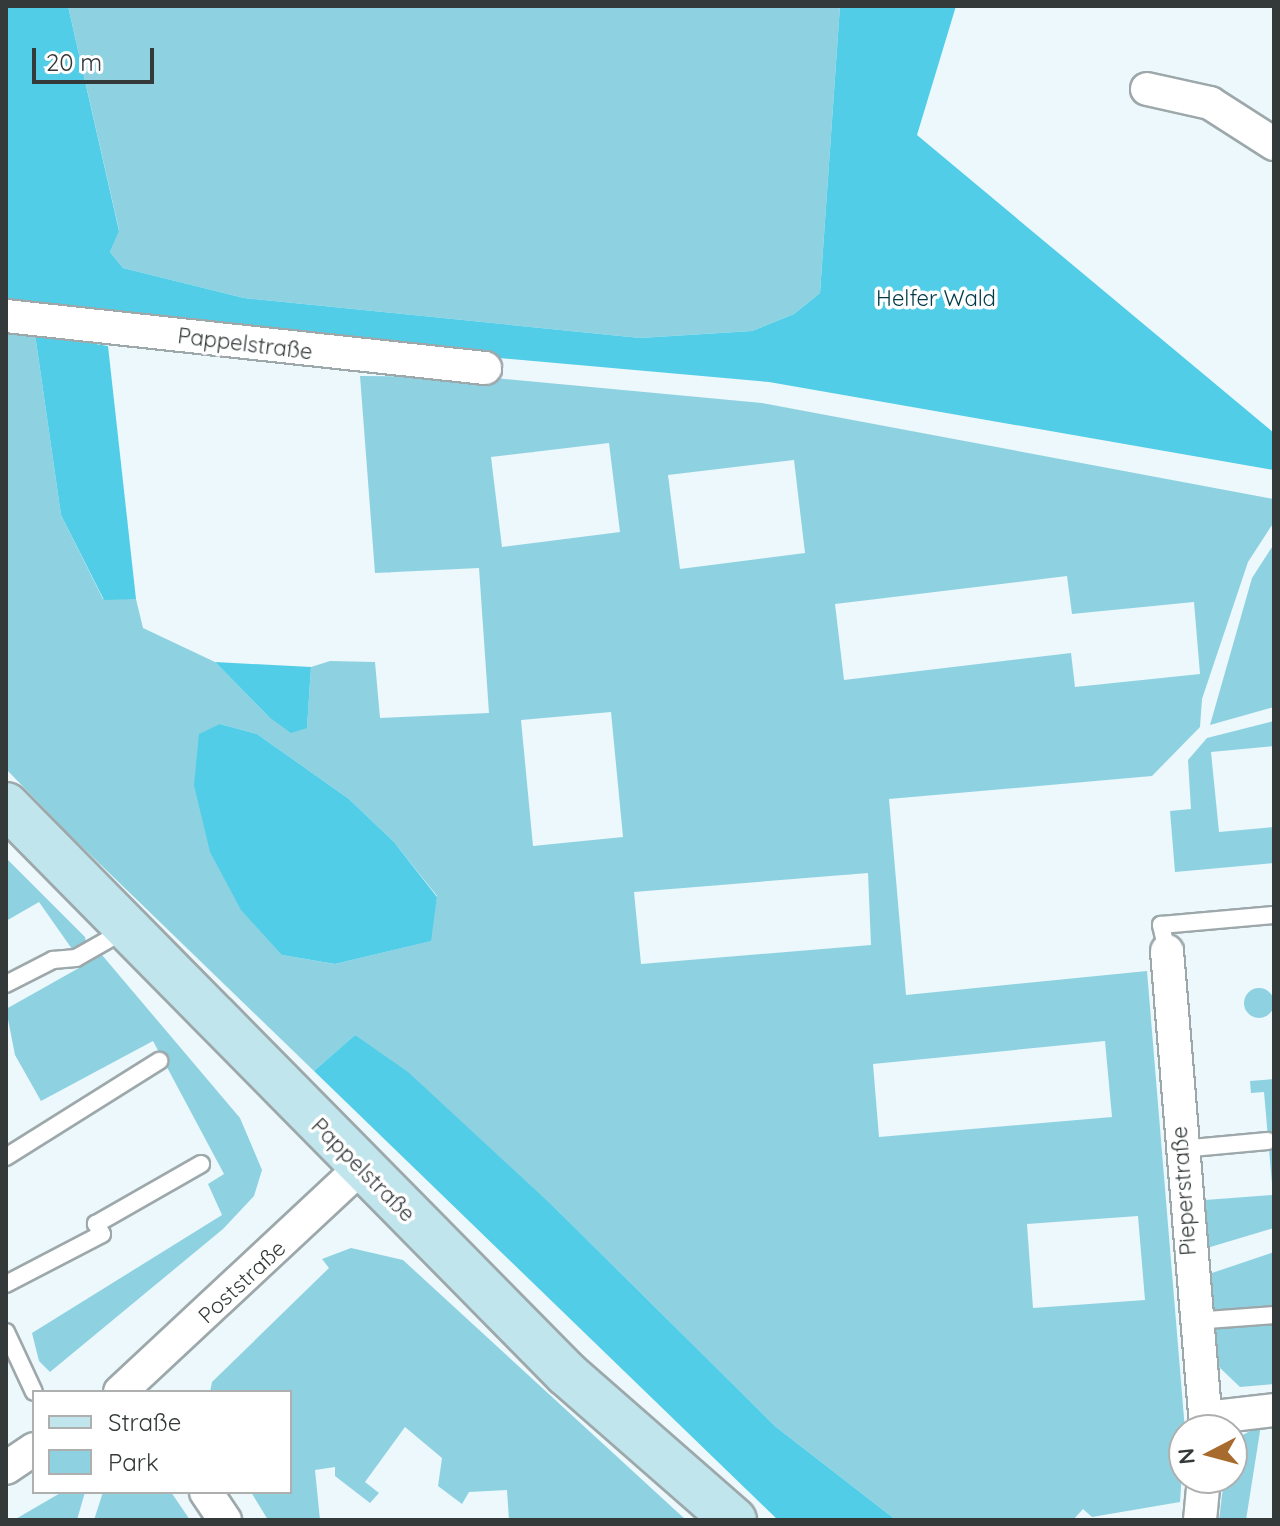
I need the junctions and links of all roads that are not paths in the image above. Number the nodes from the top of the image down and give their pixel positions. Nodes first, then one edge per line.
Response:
1 (1147, 89) dead end
2 (1274, 144) edge
3 (6, 316) edge
4 (485, 368) dead end
5 (6, 805) edge
6 (1274, 915) edge
7 (129, 928) junction
8 (1167, 951) joint
9 (6, 984) edge
10 (159, 1061) dead end
11 (1268, 1141) dead end
12 (1181, 1149) junction
13 (6, 1157) edge
14 (201, 1164) dead end
15 (360, 1168) junction
16 (6, 1284) edge
17 (1274, 1315) edge
18 (1195, 1321) junction
19 (6, 1332) edge
20 (132, 1389) edge
21 (33, 1390) edge
22 (1274, 1410) edge
23 (1205, 1414) edge
24 (1248, 1415) edge
25 (32, 1450) edge
26 (6, 1468) edge
27 (207, 1494) edge
28 (1202, 1494) edge
29 (225, 1520) edge
30 (734, 1520) edge
31 (1200, 1520) edge

1 - 2 street
3 - 4 street, Pappelstraße
5 - 7 street, Pappelstraße
6 - 8 lane
7 - 9 lane
7 - 15 street, Pappelstraße
8 - 12 street, Pieperstraße
10 - 13 lane
11 - 12 lane
12 - 18 street, Pieperstraße
14 - 16 lane
15 - 20 street, Poststraße
15 - 30 street, Pappelstraße
17 - 18 lane
18 - 23 street, Pieperstraße
19 - 21 lane
22 - 24 street
25 - 26 street
27 - 29 street
28 - 31 street

